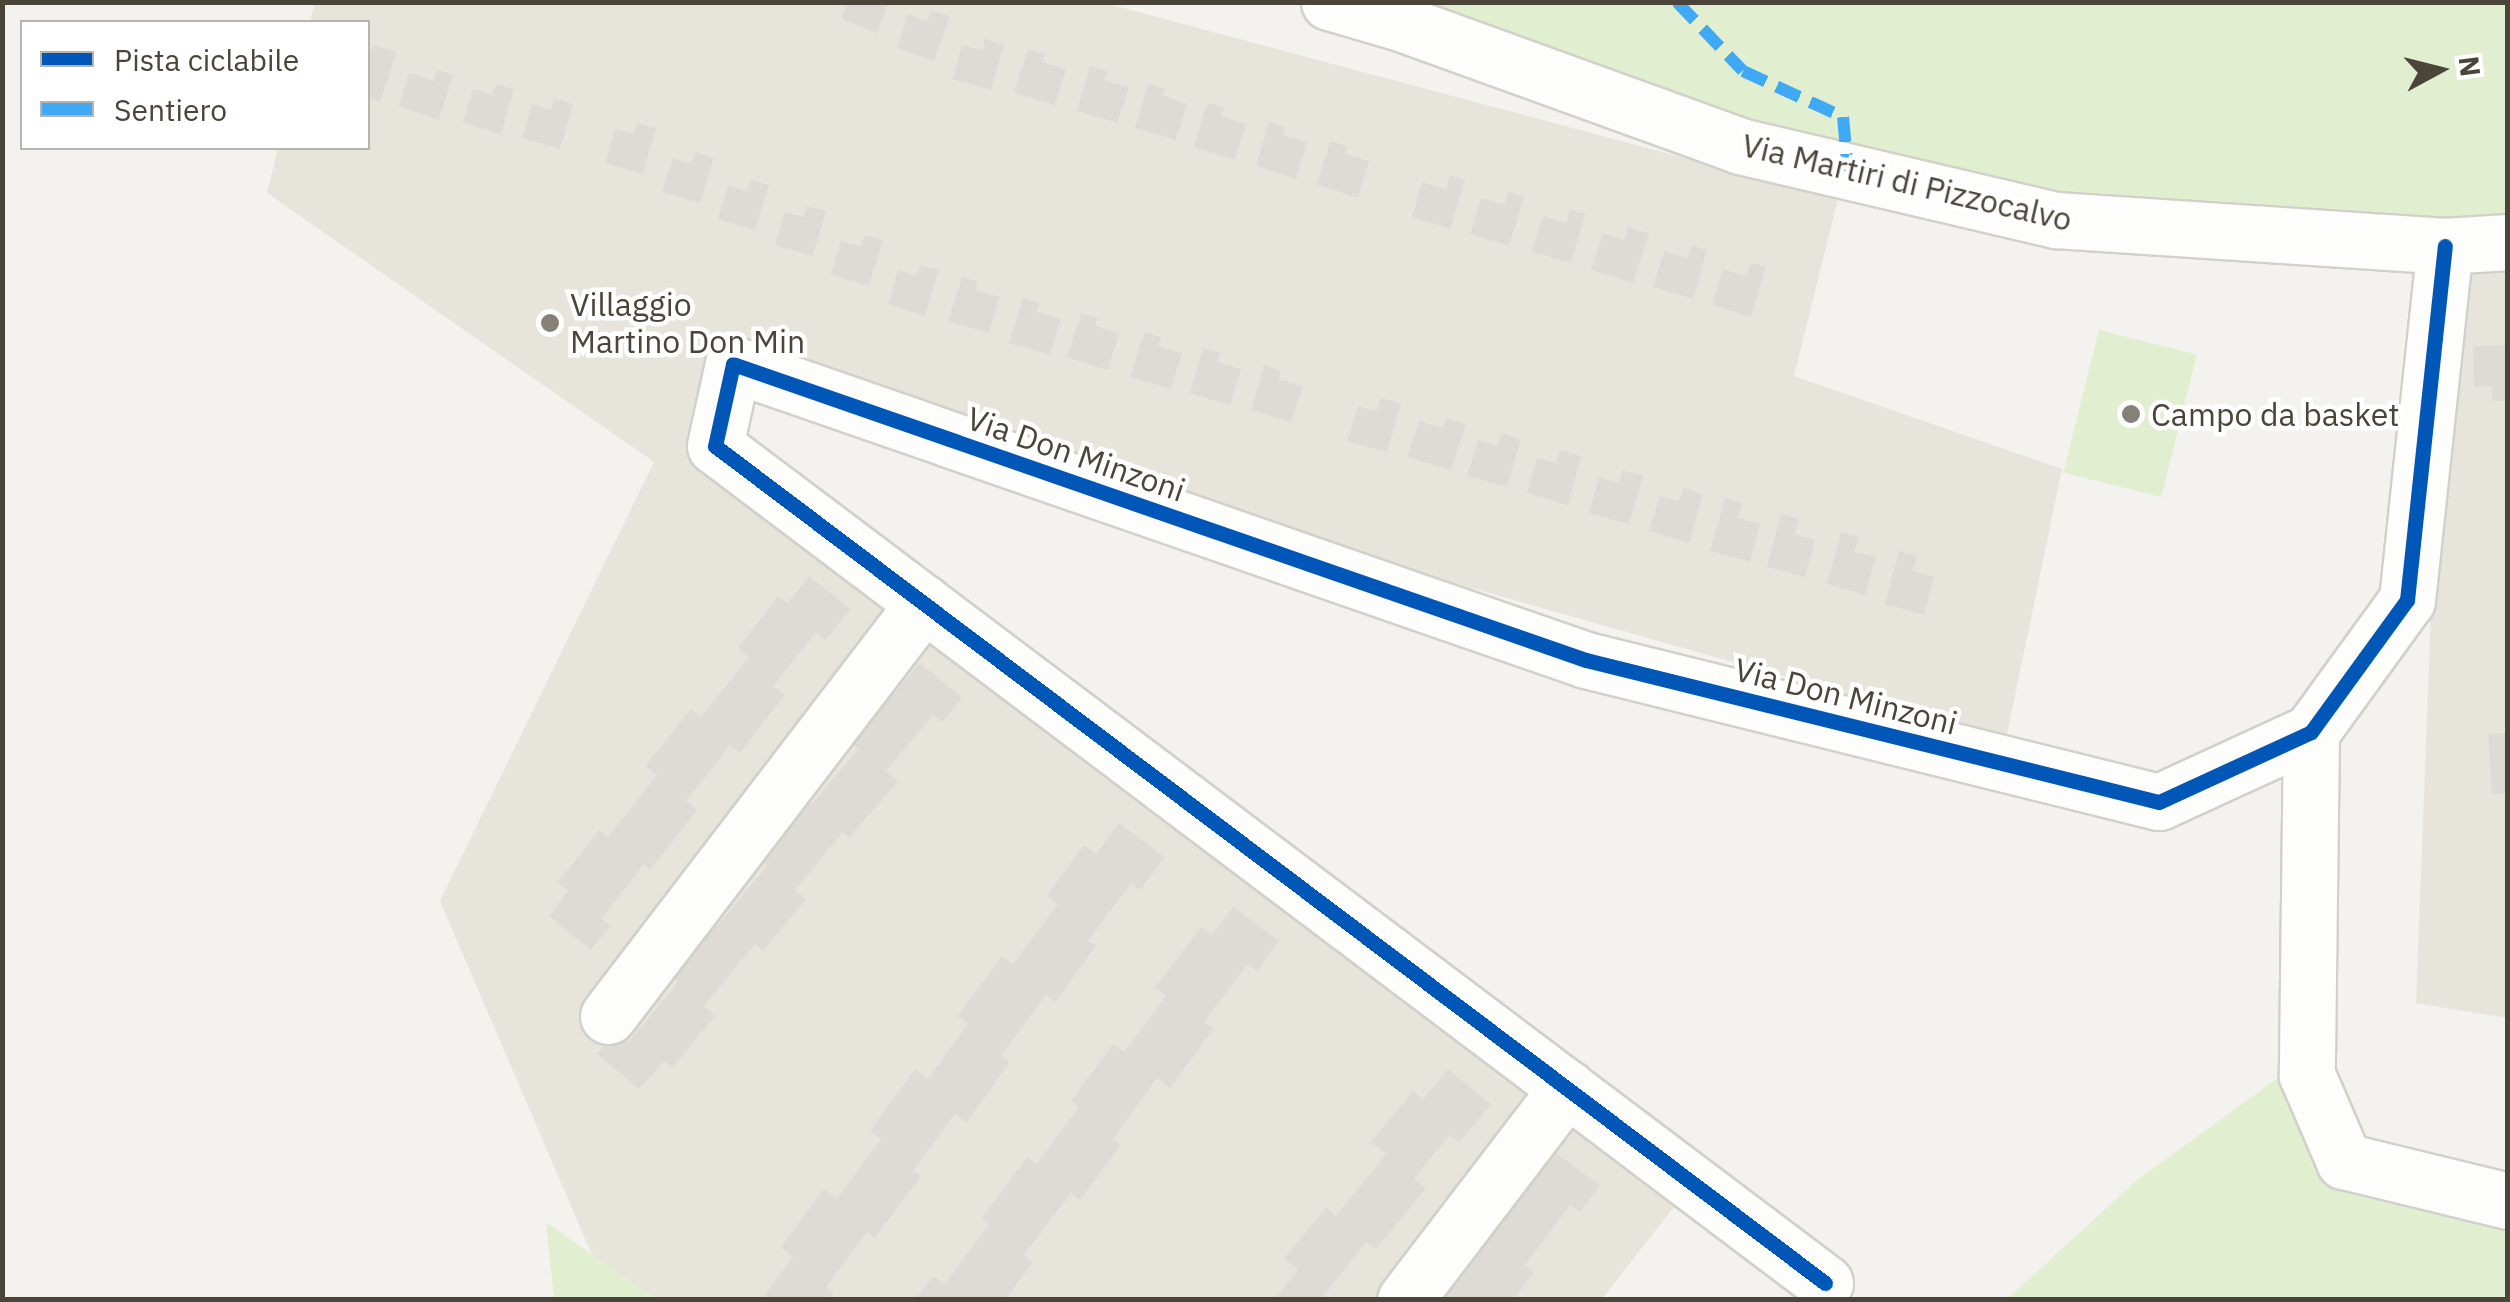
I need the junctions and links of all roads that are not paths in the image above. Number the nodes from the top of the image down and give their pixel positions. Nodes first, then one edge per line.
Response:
1 (1329, 2) edge
2 (2508, 242) edge
3 (2445, 246) junction
4 (924, 603) junction
5 (2311, 732) junction
6 (608, 1016) dead end
7 (1567, 1088) junction
8 (2508, 1201) edge
9 (1826, 1283) dead end
10 (1406, 1300) edge

1 - 3 street, Via Martiri di Pizzocalvo
2 - 3 street, Via Martiri di Pizzocalvo
3 - 5 street, Via Don Minzoni
4 - 5 street, Via Don Minzoni
4 - 6 street
4 - 7 street, Via Don Minzoni
5 - 8 street
7 - 9 street, Via Don Minzoni
7 - 10 street

